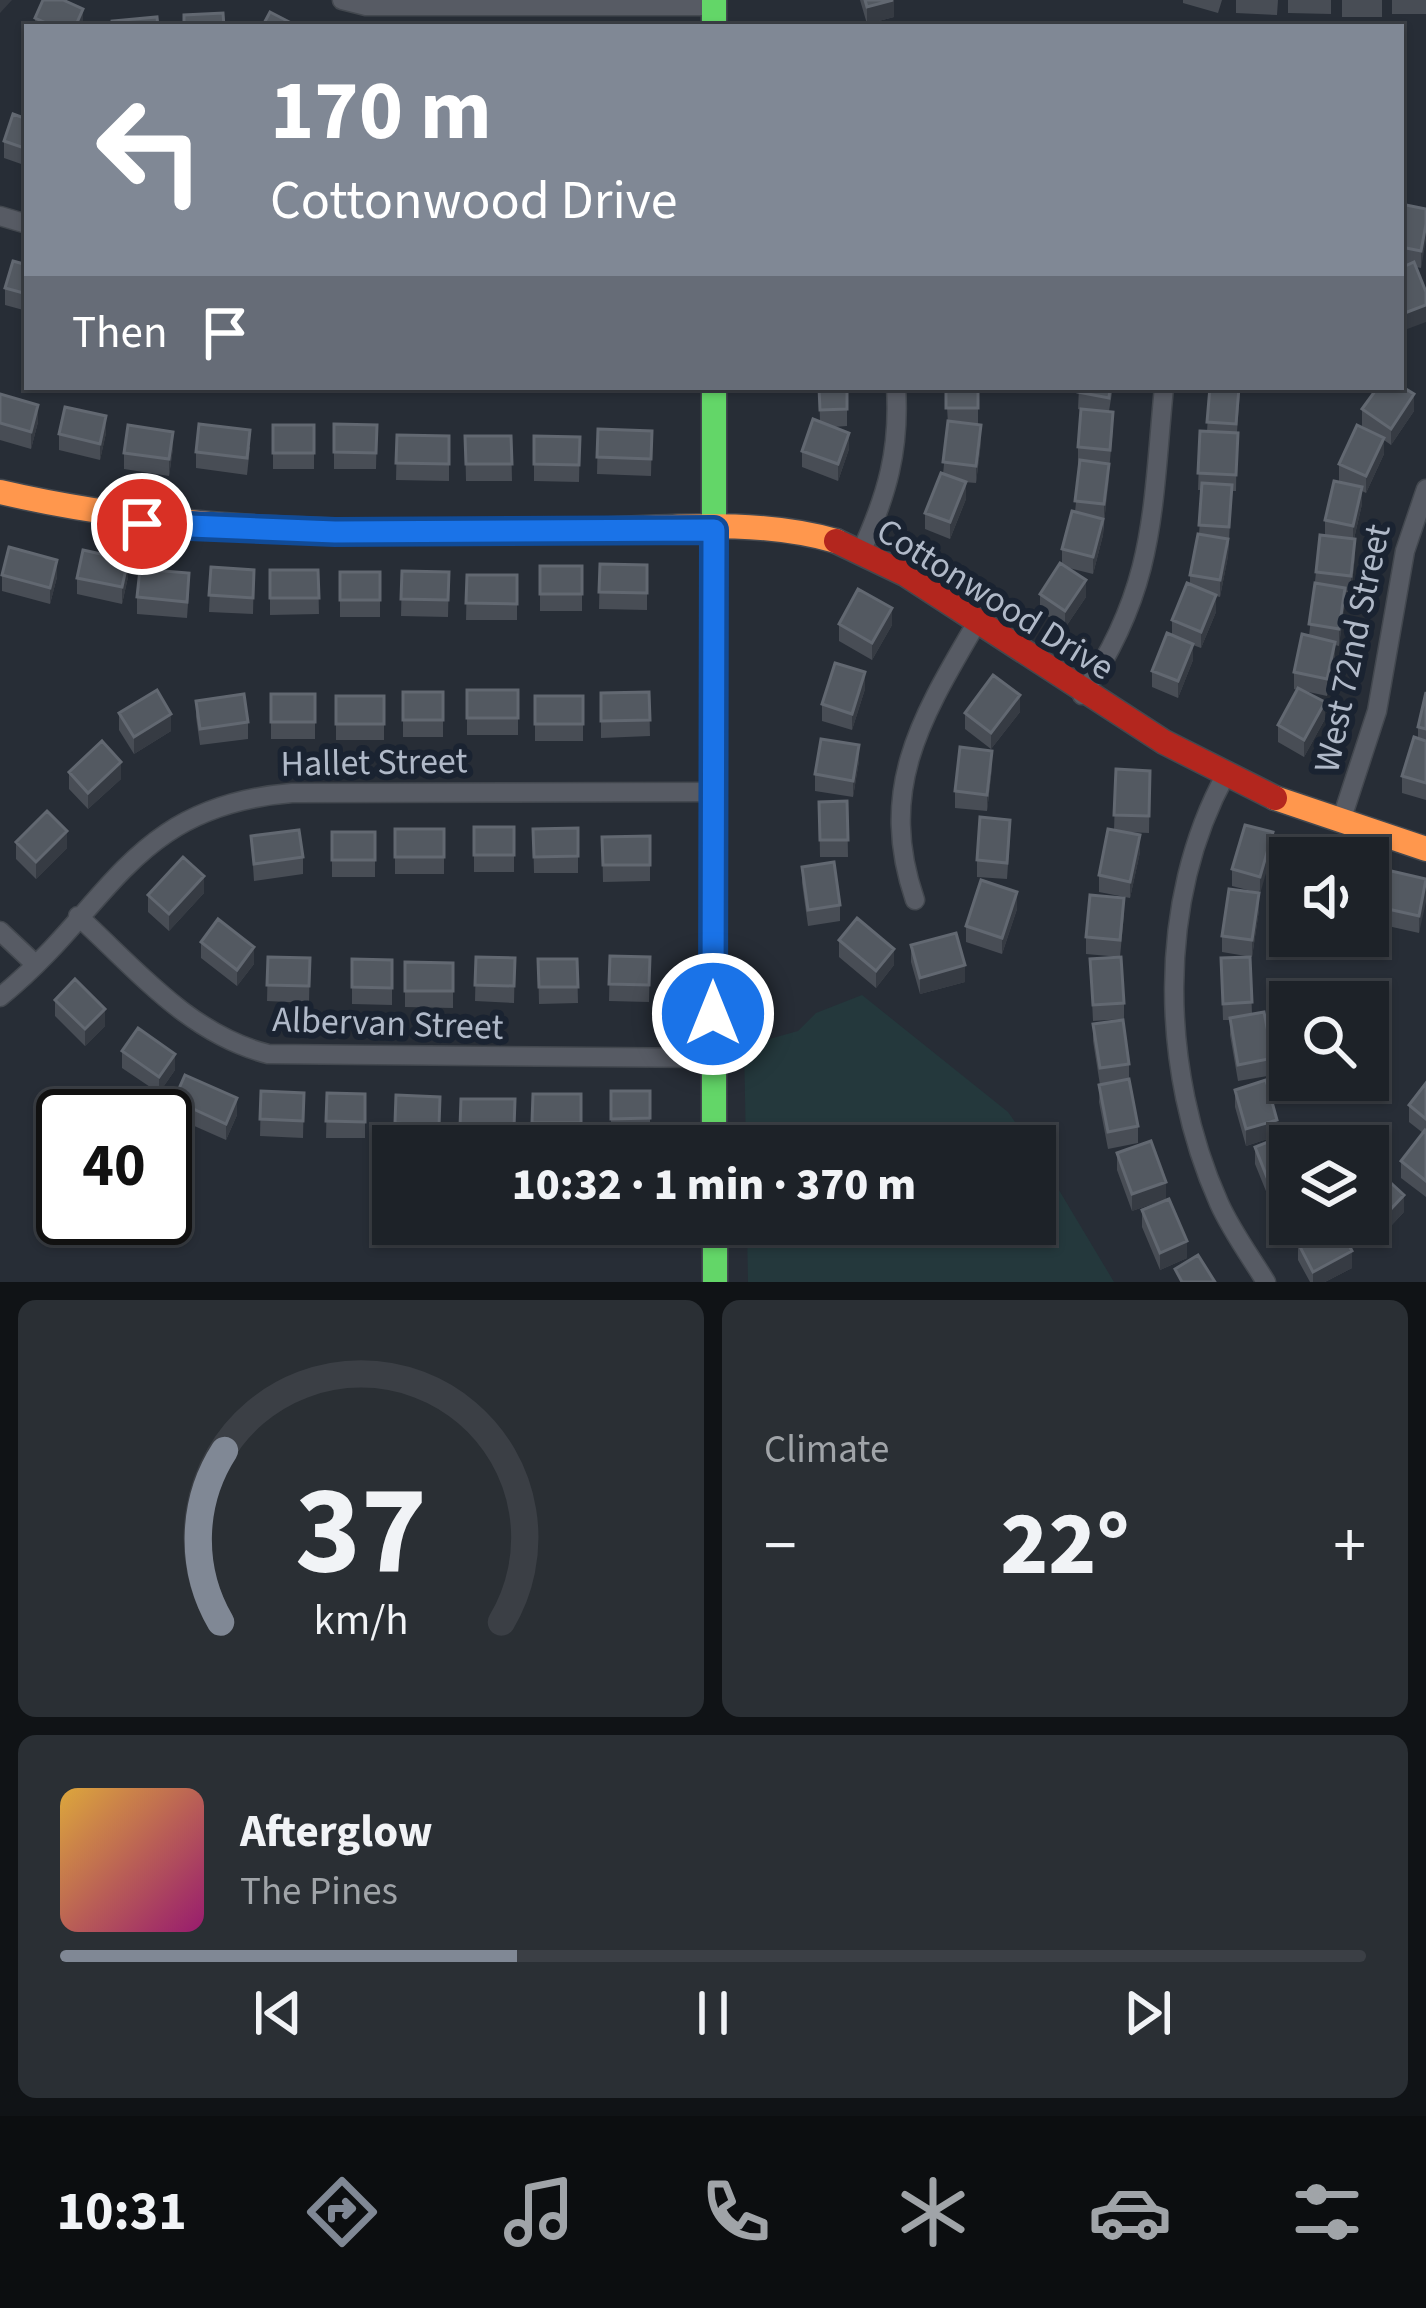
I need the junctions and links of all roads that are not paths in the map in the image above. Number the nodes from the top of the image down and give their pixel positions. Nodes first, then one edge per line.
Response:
1 (343, 0) edge
2 (714, 11) edge
3 (714, 390) edge
4 (896, 390) edge
5 (1164, 390) edge
6 (1426, 489) edge
7 (0, 492) edge
8 (714, 530) junction
9 (861, 552) junction
10 (976, 624) junction
11 (1082, 694) junction
12 (1226, 774) junction
13 (712, 792) junction
14 (1341, 821) junction
15 (1426, 849) edge
16 (915, 900) dead end
17 (79, 916) junction
18 (0, 931) edge
19 (34, 963) junction
20 (0, 997) edge
21 (713, 1058) junction
22 (714, 1125) edge
23 (715, 1245) edge
24 (716, 1282) edge
25 (1266, 1282) edge

1 - 2 street
3 - 8 street
4 - 9 street
5 - 11 street
6 - 14 street, West 72nd Street
7 - 8 street, Cottonwood Drive
8 - 9 street, Cottonwood Drive
8 - 13 street
9 - 10 street, Cottonwood Drive
10 - 11 street, Cottonwood Drive
10 - 16 street
11 - 12 street, Cottonwood Drive
12 - 14 street, Cottonwood Drive
12 - 25 street
13 - 17 street, Hallet Street
13 - 21 street
14 - 15 street, Cottonwood Drive
17 - 19 street
17 - 21 street, Albervan Street
18 - 19 street
19 - 20 street
21 - 22 street
23 - 24 street

